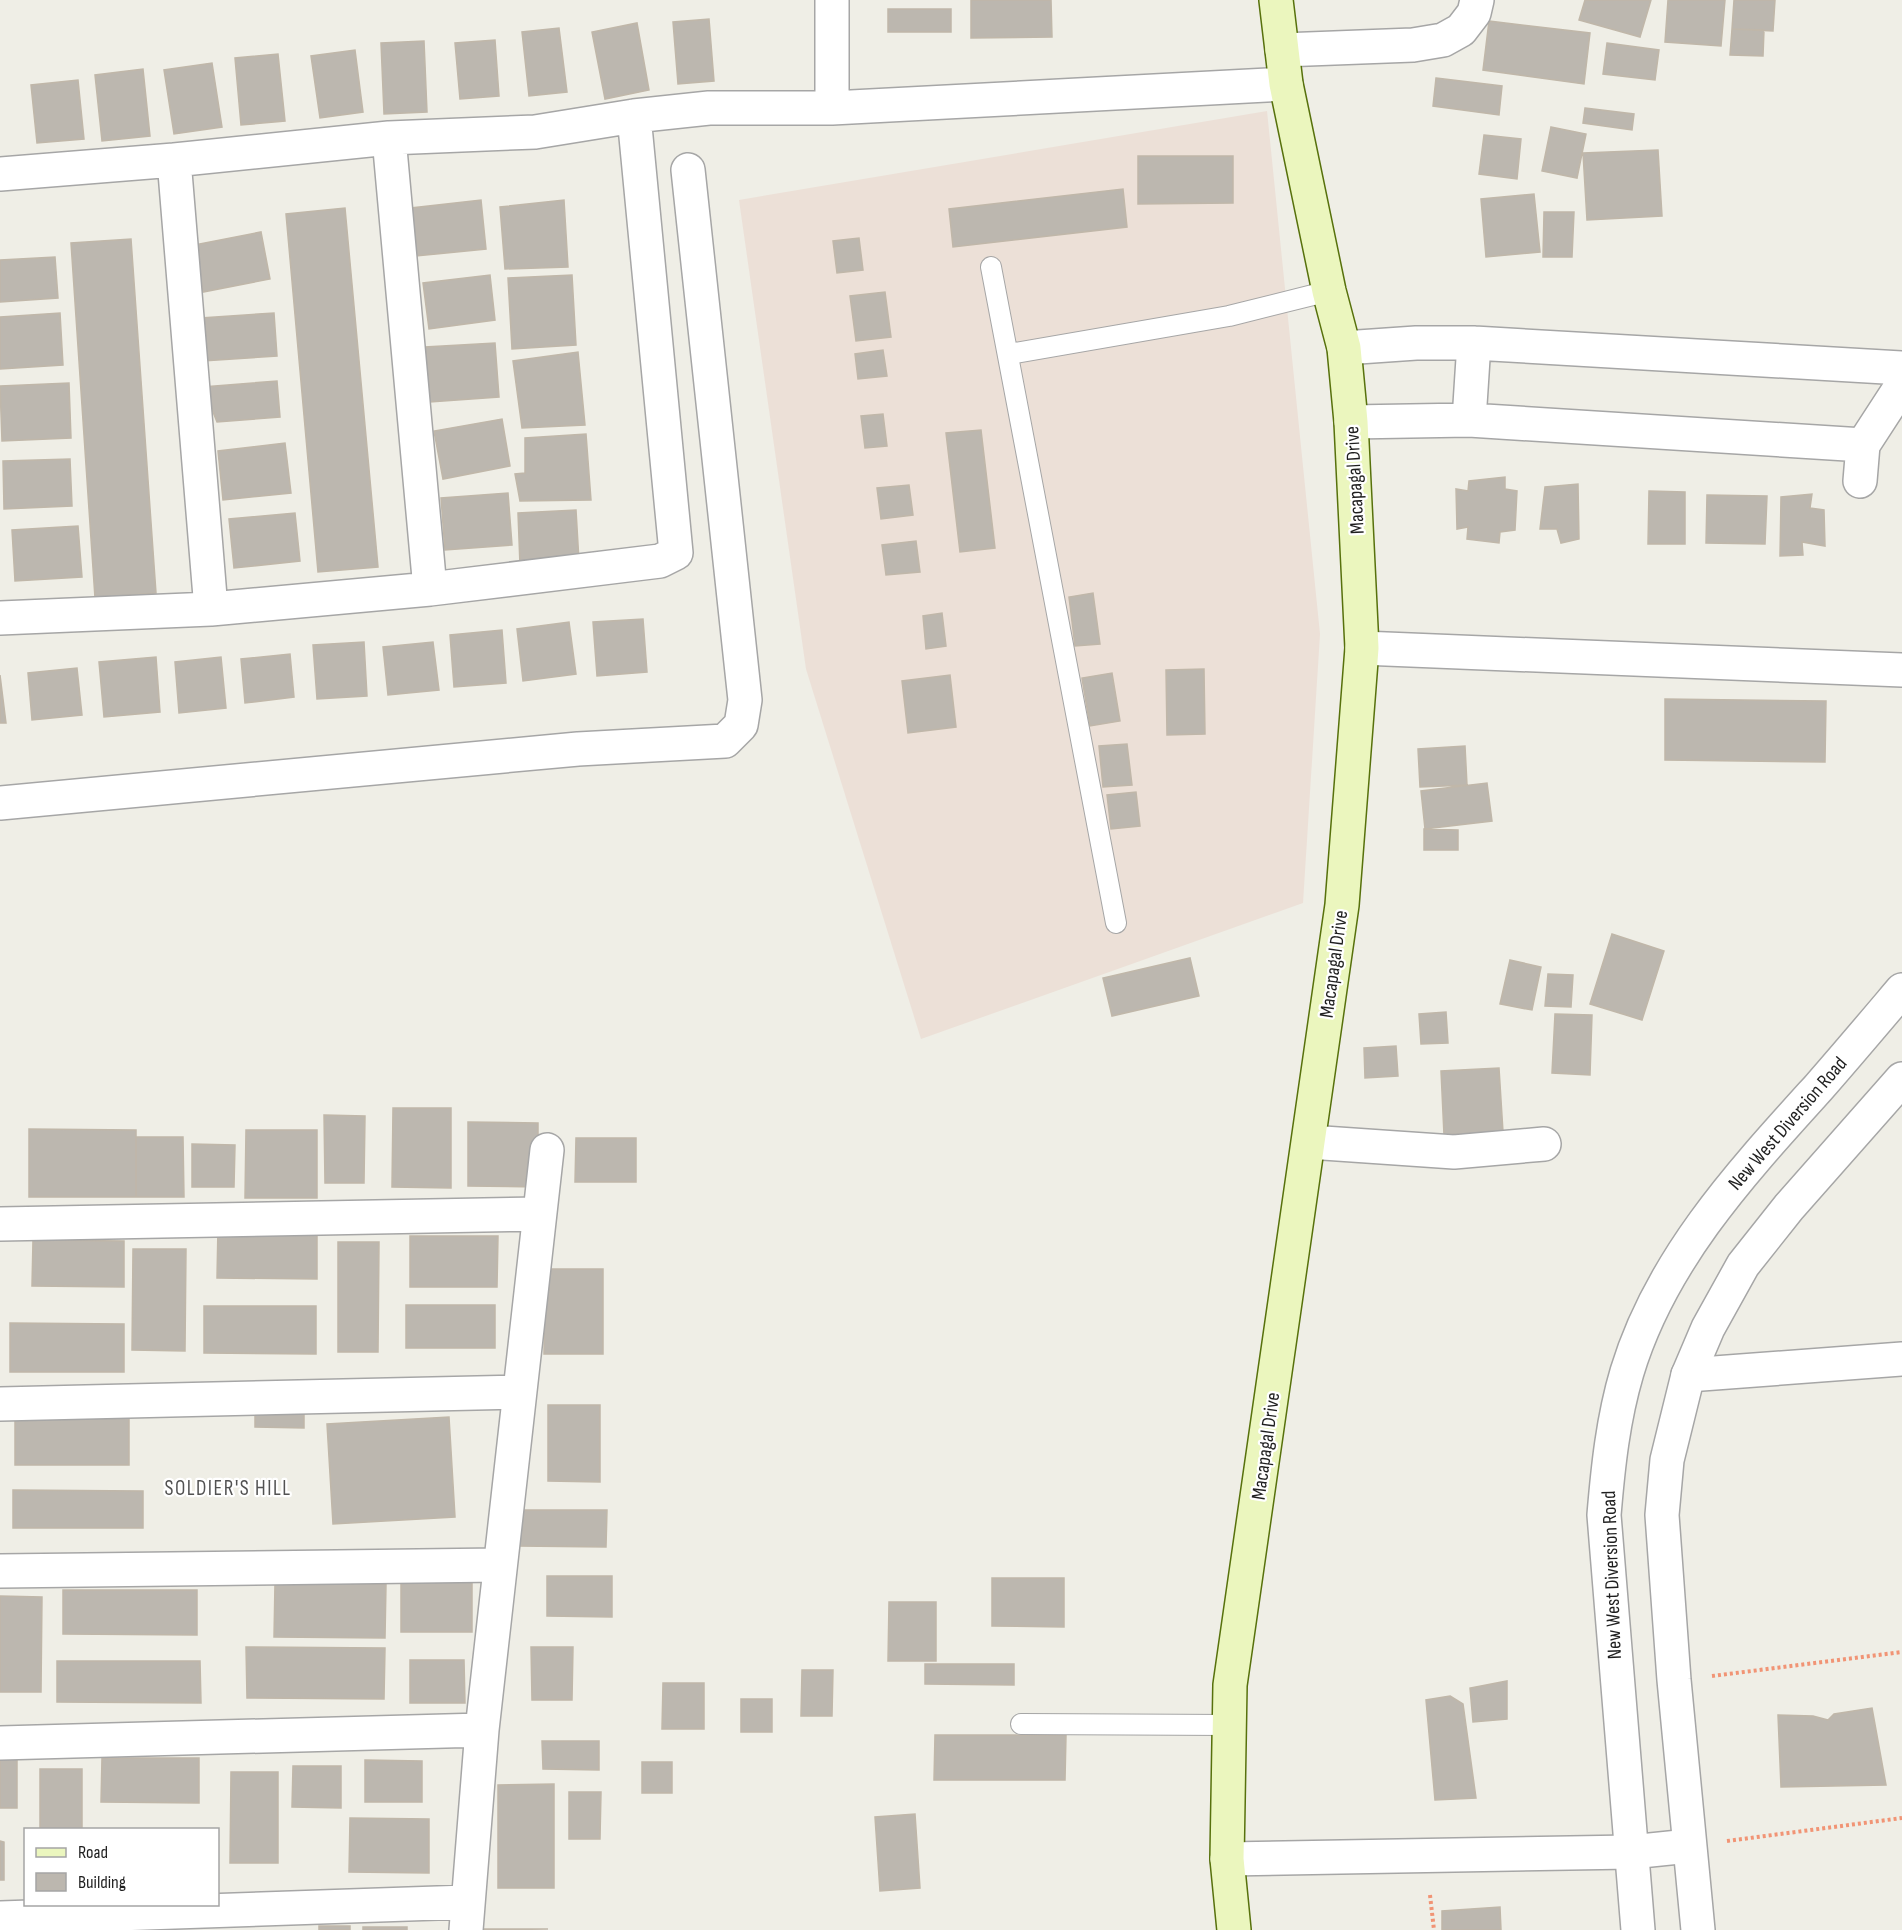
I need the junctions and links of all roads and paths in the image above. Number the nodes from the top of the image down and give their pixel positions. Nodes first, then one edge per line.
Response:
1 (832, 0) edge
2 (1276, 0) edge
3 (1477, 0) edge
4 (1282, 50) junction
5 (1286, 84) junction
6 (832, 108) junction
7 (634, 116) junction
8 (389, 138) junction
9 (174, 160) junction
10 (688, 170) dead end
11 (0, 174) edge
12 (991, 267) dead end
13 (1329, 291) junction
14 (1474, 343) junction
15 (1344, 348) junction
16 (1009, 354) junction
17 (1902, 368) edge
18 (1902, 385) edge
19 (1469, 420) junction
20 (1351, 422) junction
21 (1863, 445) junction
22 (1860, 481) dead end
23 (430, 589) junction
24 (212, 609) junction
25 (1, 613) edge
26 (1362, 648) junction
27 (1902, 670) edge
28 (0, 803) edge
29 (1116, 922) dead end
30 (1902, 990) edge
31 (1902, 1079) edge
32 (1309, 1142) junction
33 (1544, 1144) dead end
34 (547, 1150) dead end
35 (539, 1214) junction
36 (0, 1224) edge
37 (1902, 1359) edge
38 (1688, 1375) junction
39 (518, 1392) junction
40 (0, 1404) edge
41 (500, 1565) junction
42 (0, 1571) edge
43 (1902, 1652) edge
44 (1674, 1680) junction
45 (1021, 1725) dead end
46 (1230, 1725) junction
47 (482, 1730) junction
48 (0, 1743) edge
49 (1902, 1818) edge
50 (1689, 1846) junction
51 (1631, 1852) junction
52 (1227, 1859) junction
53 (466, 1916) edge
54 (0, 1918) edge
55 (1234, 1930) edge
56 (1638, 1930) edge
57 (1698, 1930) edge

1 - 6 street
2 - 4 main road, Macapagal Drive
3 - 4 street
4 - 5 main road, Macapagal Drive
5 - 6 street
5 - 13 main road, Macapagal Drive
6 - 7 street
7 - 8 street
7 - 23 street
8 - 9 street
8 - 23 street
9 - 11 street
9 - 24 street
10 - 28 street
12 - 16 lane
13 - 15 main road, Macapagal Drive
13 - 16 lane
14 - 15 street
14 - 17 street
14 - 19 street
15 - 20 main road, Macapagal Drive
16 - 29 lane
18 - 21 street
19 - 20 street
19 - 21 street
20 - 26 main road, Macapagal Drive
21 - 22 street
23 - 24 street
24 - 25 street
26 - 27 street
26 - 32 main road, Macapagal Drive
30 - 51 street, New West Diversion Road
31 - 38 street
32 - 33 street
32 - 46 main road, Macapagal Drive
34 - 35 street
35 - 36 street
35 - 39 street
37 - 38 street
38 - 44 street
39 - 40 street
39 - 41 street
41 - 42 street
41 - 47 street
43 - 44 path
44 - 50 street
45 - 46 lane
46 - 52 main road, Macapagal Drive
47 - 48 street
47 - 53 street
49 - 50 path
50 - 51 street
50 - 57 street
51 - 52 street
51 - 56 street, New West Diversion Road
52 - 55 main road, Macapagal Drive
53 - 54 street

